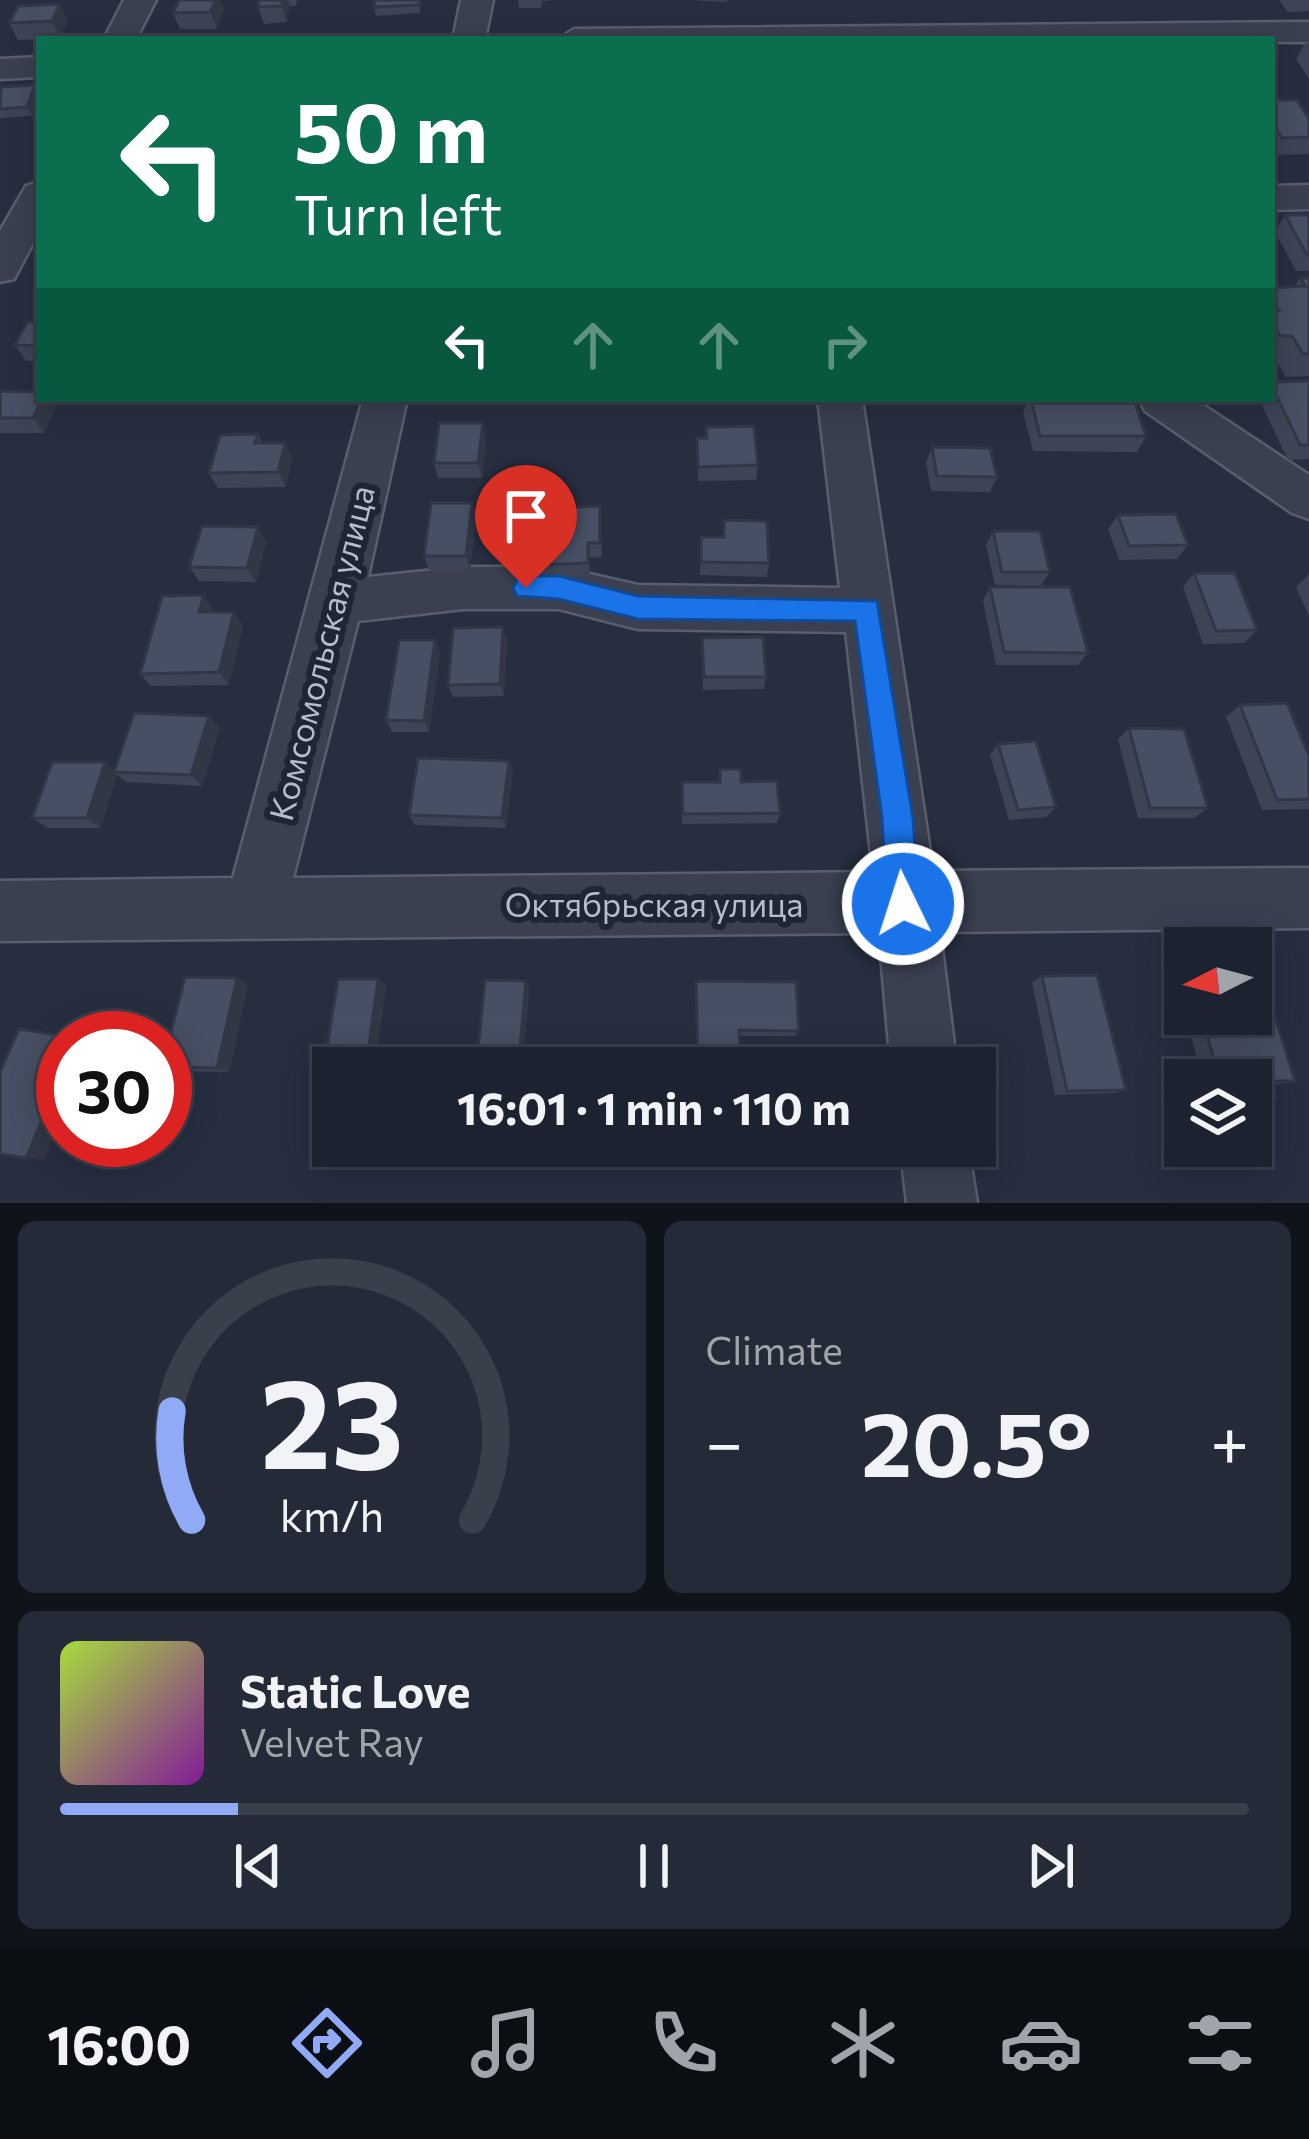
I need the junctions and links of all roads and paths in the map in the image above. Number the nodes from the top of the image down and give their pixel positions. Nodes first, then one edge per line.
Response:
1 (140, 0) edge
2 (477, 0) edge
3 (798, 0) edge
4 (1309, 32) edge
5 (122, 36) edge
6 (470, 36) edge
7 (802, 36) edge
8 (903, 36) edge
9 (36, 67) edge
10 (0, 70) edge
11 (1309, 197) edge
12 (1275, 198) edge
13 (36, 200) edge
14 (0, 268) edge
15 (384, 402) edge
16 (840, 402) edge
17 (1165, 402) edge
18 (1309, 500) edge
19 (337, 602) junction
20 (867, 610) junction
21 (1309, 898) edge
22 (903, 904) junction
23 (256, 905) junction
24 (0, 910) edge
25 (920, 1047) edge
26 (937, 1167) edge
27 (942, 1203) edge

1 - 5 street
2 - 6 street
3 - 7 street
4 - 8 street
9 - 10 street
11 - 12 street
13 - 14 street
15 - 19 street, Комсомольская улица
16 - 20 street
17 - 18 street
19 - 20 street
19 - 23 street, Комсомольская улица
20 - 22 street
21 - 22 street, Октябрьская улица
22 - 23 street, Октябрьская улица
22 - 25 street
23 - 24 street, Октябрьская улица
26 - 27 street

